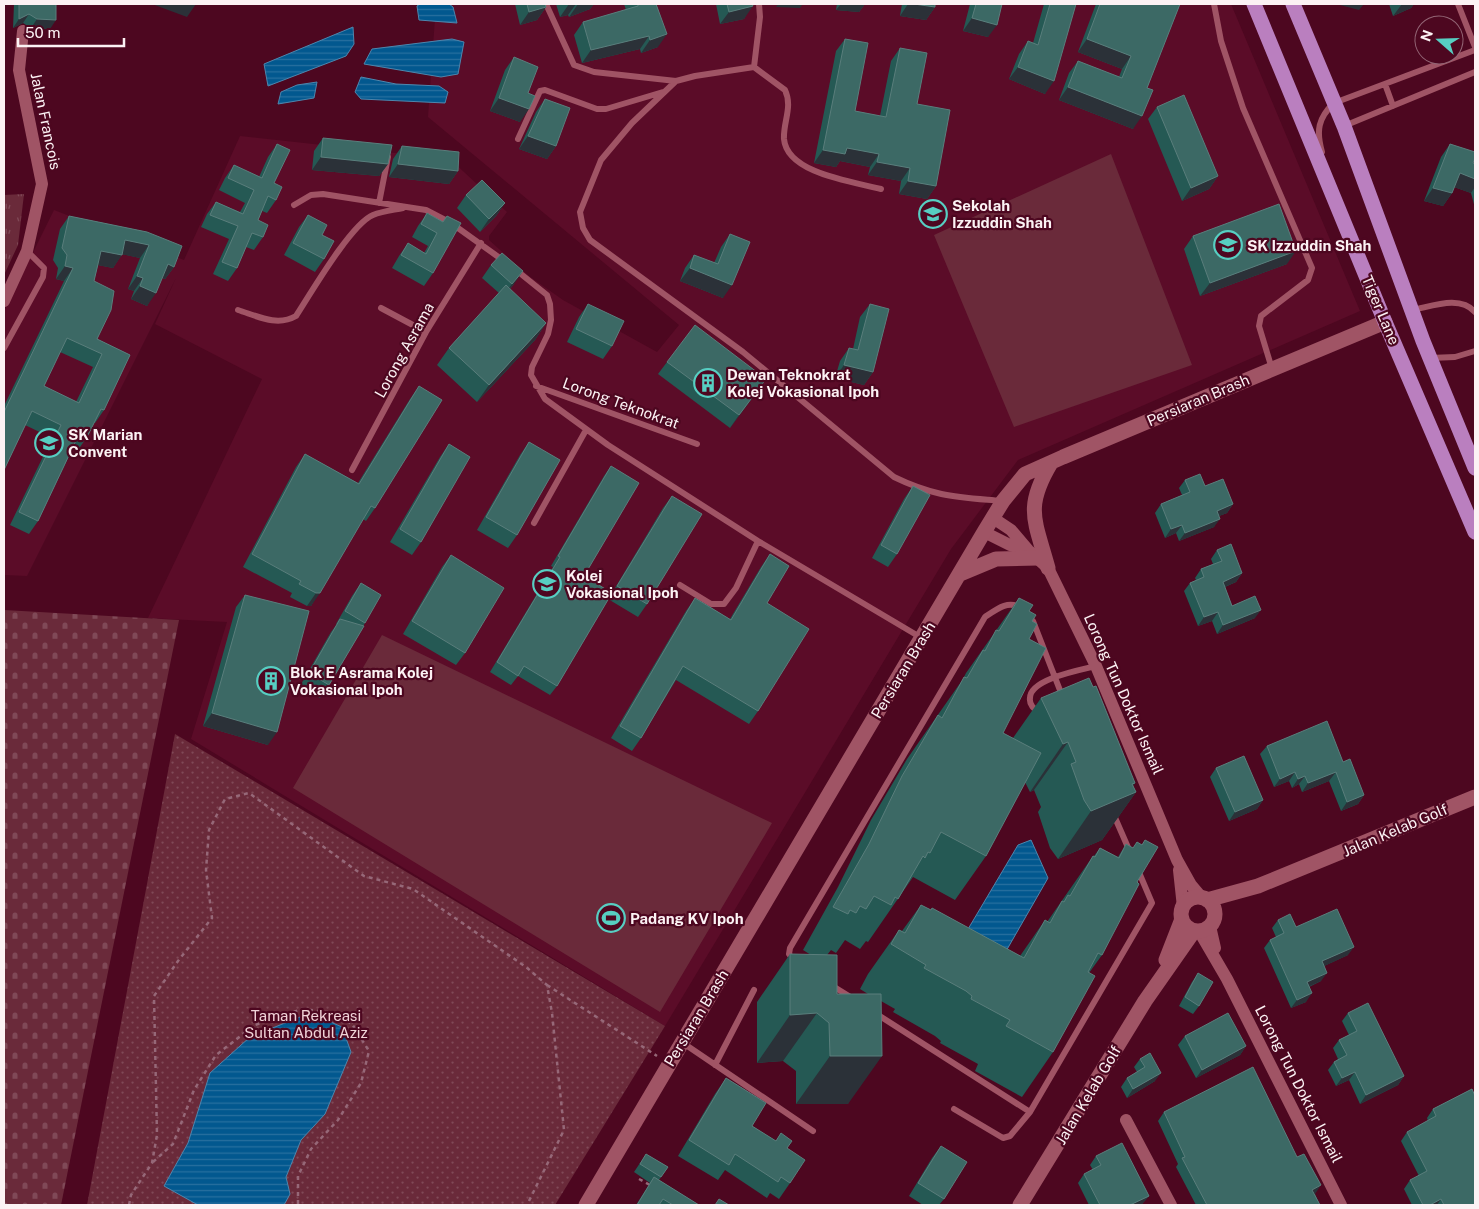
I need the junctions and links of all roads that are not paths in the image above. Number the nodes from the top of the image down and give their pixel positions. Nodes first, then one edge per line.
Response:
1 (546, 4) edge
2 (759, 4) edge
3 (1214, 4) edge
4 (1254, 4) edge
5 (1293, 4) edge
6 (1458, 4) edge
7 (23, 31) dead end
8 (1475, 49) edge
9 (754, 67) junction
10 (1475, 72) edge
11 (676, 81) junction
12 (1385, 84) junction
13 (666, 91) junction
14 (1334, 103) junction
15 (1393, 106) junction
16 (1344, 126) junction
17 (518, 138) dead end
18 (388, 157) edge
19 (881, 188) dead end
20 (1332, 193) junction
21 (379, 203) junction
22 (294, 205) dead end
23 (407, 207) junction
24 (481, 244) junction
25 (27, 251) junction
26 (4, 301) edge
27 (381, 308) dead end
28 (238, 310) dead end
29 (1412, 310) junction
30 (1475, 312) edge
31 (1385, 322) junction
32 (426, 332) junction
33 (4, 348) edge
34 (1475, 351) edge
35 (1430, 358) junction
36 (1272, 369) junction
37 (536, 386) junction
38 (586, 430) junction
39 (697, 444) dead end
40 (1050, 462) junction
41 (1475, 468) edge
42 (352, 470) dead end
43 (1003, 501) junction
44 (993, 518) junction
45 (534, 523) dead end
46 (984, 532) junction
47 (1475, 532) edge
48 (758, 541) junction
49 (1038, 559) junction
50 (960, 574) junction
51 (680, 586) dead end
52 (922, 638) junction
53 (1096, 666) junction
54 (1055, 677) junction
55 (1072, 701) edge
56 (1050, 713) edge
57 (1475, 796) edge
58 (1109, 804) edge
59 (1177, 860) junction
60 (1258, 886) junction
61 (1205, 899) junction
62 (1182, 913) junction
63 (1205, 926) junction
64 (800, 965) edge
65 (825, 981) edge
66 (1156, 985) junction
67 (754, 990) dead end
68 (859, 1003) edge
69 (867, 1008) edge
70 (682, 1043) junction
71 (715, 1065) junction
72 (954, 1109) dead end
73 (1030, 1112) junction
74 (1126, 1120) dead end
75 (813, 1131) dead end
76 (586, 1205) edge
77 (1020, 1205) edge
78 (1171, 1205) edge
79 (1341, 1205) edge

1 - 11 lane
2 - 9 lane
3 - 36 lane
4 - 20 main road, Tiger Lane
5 - 14 main road, Tiger Lane
6 - 8 lane
7 - 25 street, Jalan Francois
8 - 12 lane
9 - 11 lane
9 - 19 lane
10 - 15 lane
11 - 13 lane
12 - 14 lane
12 - 15 lane
13 - 17 lane
13 - 43 lane
14 - 16 main road, Tiger Lane
14 - 20 lane
15 - 16 lane
16 - 29 main road, Tiger Lane
18 - 21 lane
20 - 31 main road, Tiger Lane
21 - 22 lane
21 - 23 lane
23 - 24 lane
23 - 28 lane
24 - 32 lane, Lorong Asrama
24 - 37 lane
25 - 26 street, Jalan Francois
25 - 33 lane
27 - 32 lane
29 - 30 lane
29 - 35 main road, Tiger Lane
31 - 36 street, Persiaran Brash
31 - 47 main road, Tiger Lane
32 - 42 lane, Lorong Asrama
34 - 35 lane
35 - 41 main road, Tiger Lane
36 - 40 street, Persiaran Brash
37 - 38 lane
37 - 39 lane, Lorong Teknokrat
38 - 45 lane
38 - 48 lane
40 - 43 street, Persiaran Brash
40 - 49 street
43 - 44 street, Persiaran Brash
44 - 46 street, Persiaran Brash
44 - 49 street, Lorong Tun Doktor Ismail
46 - 49 street
46 - 50 street, Persiaran Brash
48 - 51 lane
48 - 52 lane
49 - 50 street
49 - 53 street, Lorong Tun Doktor Ismail
50 - 52 street, Persiaran Brash
52 - 70 street, Persiaran Brash
53 - 54 lane
53 - 59 street, Lorong Tun Doktor Ismail
54 - 55 lane
54 - 56 lane
54 - 64 lane
57 - 60 street, Jalan Kelab Golf
58 - 73 lane
59 - 61 street, Lorong Tun Doktor Ismail
59 - 62 street, Lorong Tun Doktor Ismail
60 - 61 street, Jalan Kelab Golf
60 - 63 street, Jalan Kelab Golf
61 - 62 street
61 - 63 street
62 - 63 street
62 - 66 street, Jalan Kelab Golf
63 - 66 street, Jalan Kelab Golf
63 - 79 street, Lorong Tun Doktor Ismail
65 - 68 lane
66 - 77 street, Jalan Kelab Golf
67 - 71 lane
69 - 73 lane
70 - 71 lane
70 - 76 street, Persiaran Brash
71 - 75 lane
72 - 73 lane
74 - 78 street

